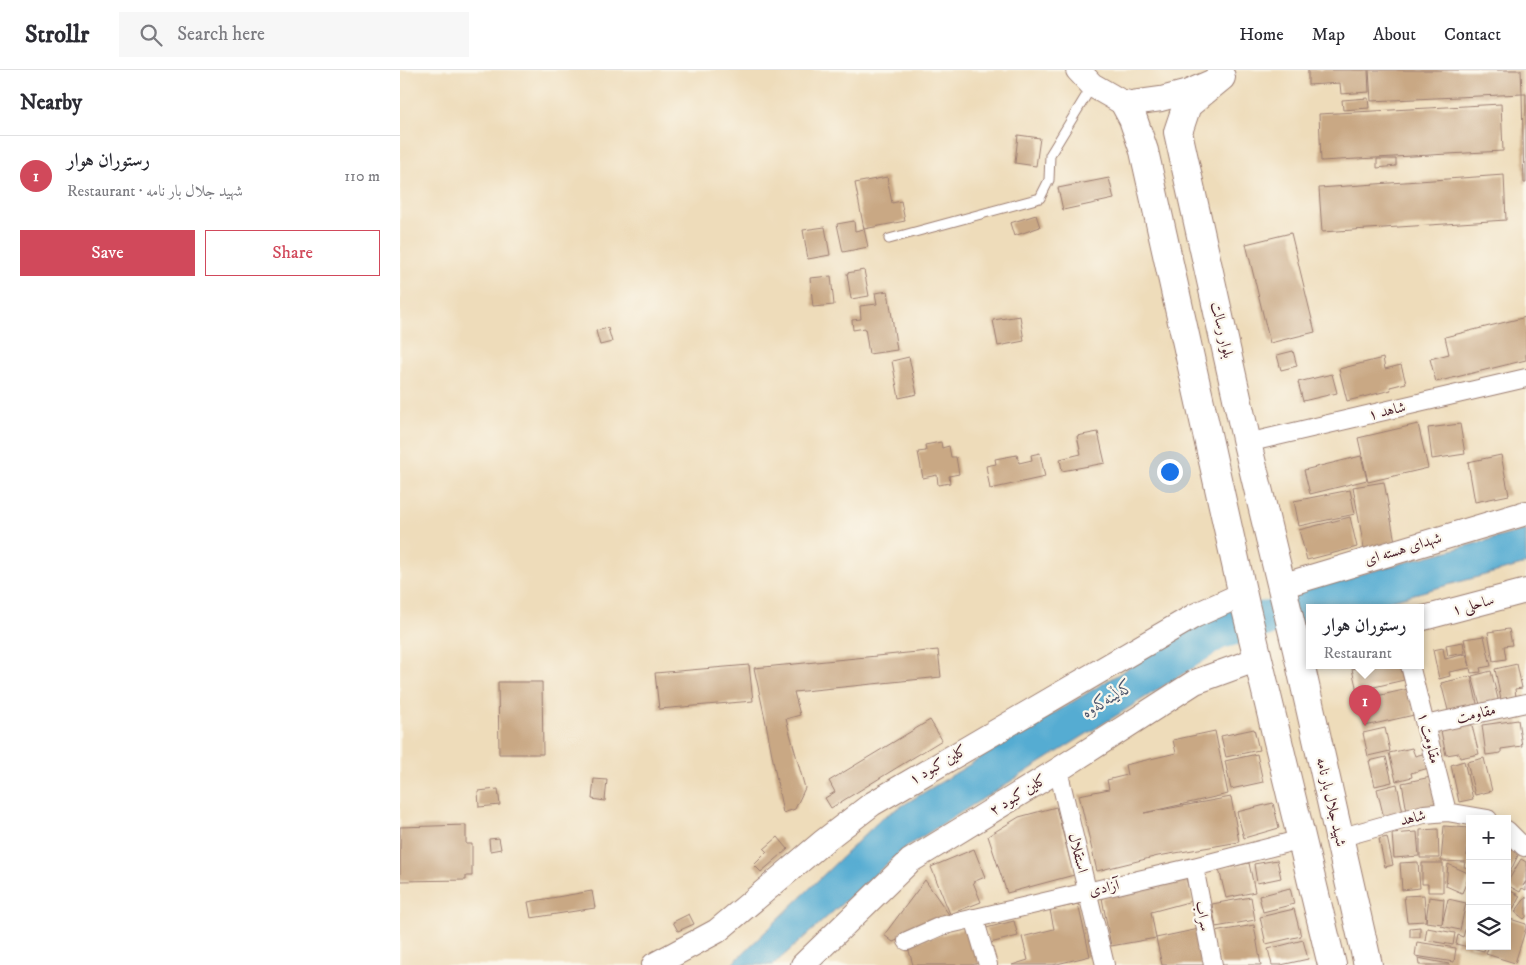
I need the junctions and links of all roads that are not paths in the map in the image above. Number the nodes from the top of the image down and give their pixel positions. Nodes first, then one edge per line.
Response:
1 (1224, 74) edge
2 (1085, 78) edge
3 (1125, 104) junction
4 (889, 239) dead end
5 (1526, 378) edge
6 (1247, 443) junction
7 (1526, 513) edge
8 (1526, 591) edge
9 (1283, 592) junction
10 (1244, 602) junction
11 (1424, 618) edge
12 (1300, 646) edge
13 (1257, 655) junction
14 (1411, 669) edge
15 (1526, 703) edge
16 (1425, 726) junction
17 (1058, 770) junction
18 (1447, 812) junction
19 (1466, 815) edge
20 (1511, 834) edge
21 (1339, 838) junction
22 (1302, 840) junction
23 (1525, 847) edge
24 (1194, 868) junction
25 (1087, 892) junction
26 (974, 918) junction
27 (907, 941) dead end
28 (807, 964) edge
29 (654, 965) edge
30 (988, 965) edge
31 (1104, 965) edge
32 (1213, 965) edge
33 (1332, 965) edge
34 (1368, 965) edge

1 - 3 street
1 - 6 main road, بلوار رسالت
2 - 3 street
2 - 4 lane
3 - 10 main road
5 - 6 street, شاهد ۱
6 - 9 main road, بلوار رسالت
7 - 9 street, شهدای هسته ای
8 - 11 street, ساحلی ۱
9 - 12 main road, شهید جلال بار نامه
10 - 13 main road
10 - 29 street, کلین کبود ۱
12 - 21 main road, شهید جلال بار نامه
13 - 17 street, کلین کبود ۲
13 - 22 main road
14 - 16 street, مقاومت ۱
15 - 16 street, مقاومت
16 - 18 street, مقاومت ۱
17 - 25 street, استقلال
17 - 28 street, کلین کبود ۲
18 - 19 street, شاهد
18 - 21 street, شاهد
20 - 23 street
21 - 34 main road, شهید جلال بار نامه
22 - 24 street, آزادی
22 - 33 main road
24 - 25 street, آزادی
24 - 32 street, سراب
25 - 26 street, آزادی
25 - 31 street, استقلال
26 - 27 street, آزادی
26 - 30 street

